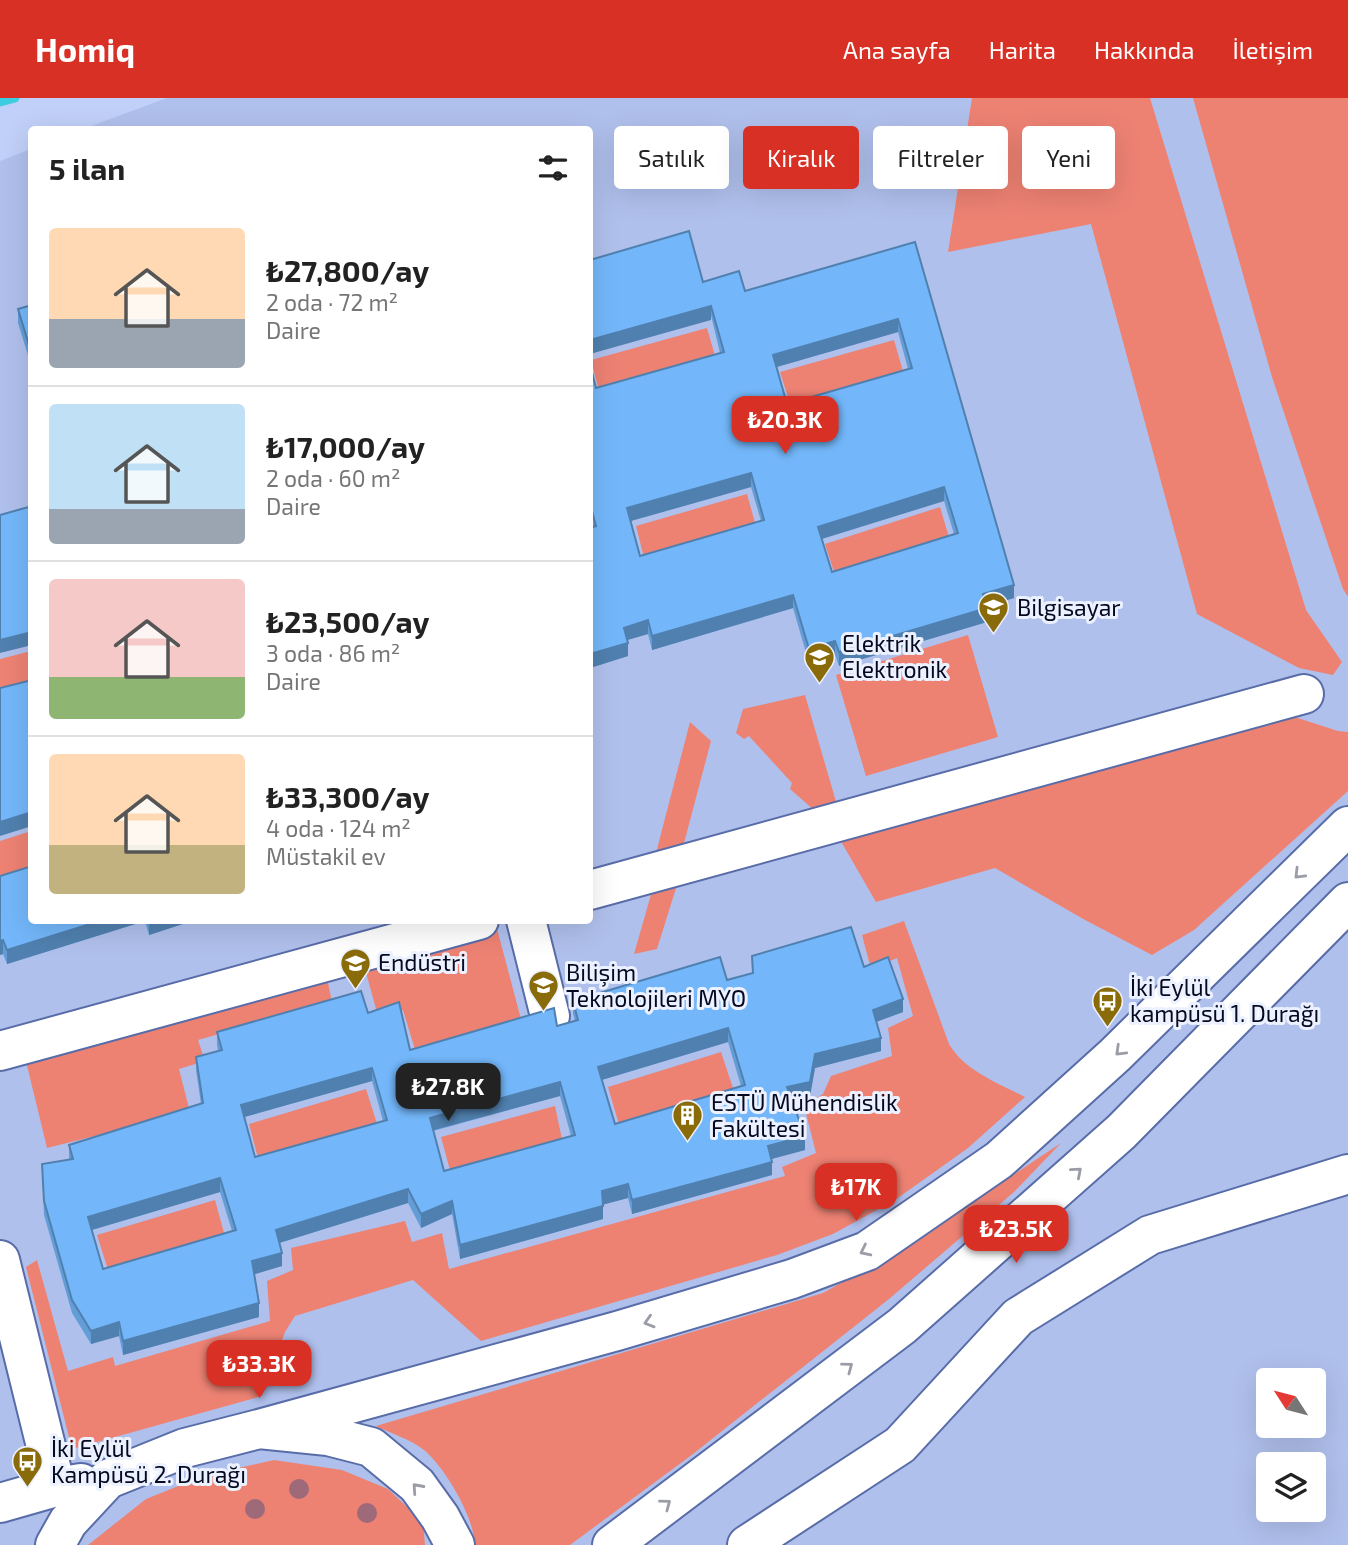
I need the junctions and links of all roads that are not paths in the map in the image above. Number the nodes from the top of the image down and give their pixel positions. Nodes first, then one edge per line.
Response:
1 (1304, 694) dead end
2 (1348, 826) edge
3 (593, 889) edge
4 (1348, 902) edge
5 (464, 924) edge
6 (527, 924) edge
7 (550, 1016) edge
8 (0, 1051) edge
9 (1348, 1174) edge
10 (0, 1260) edge
11 (258, 1429) junction
12 (108, 1479) junction
13 (57, 1487) junction
14 (0, 1503) edge
15 (55, 1545) edge
16 (454, 1545) edge
17 (612, 1545) edge
18 (747, 1545) edge

1 - 3 street
2 -> 11 street
17 -> 4 street
5 - 8 street
6 - 7 street
9 - 18 street
10 - 13 street
11 - 12 street
16 -> 11 street
12 - 13 street
12 - 15 street
13 - 14 street

